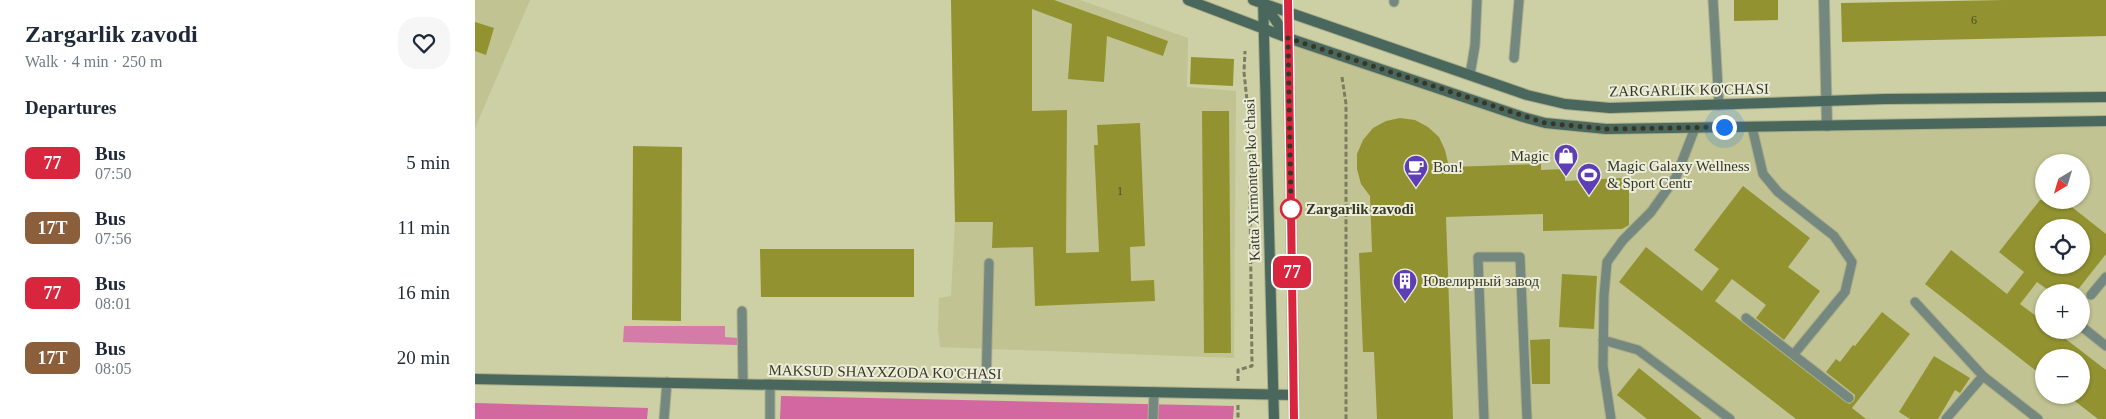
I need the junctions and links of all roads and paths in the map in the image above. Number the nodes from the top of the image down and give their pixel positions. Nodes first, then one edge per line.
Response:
1 (1188, 0) edge
2 (1253, 0) edge
3 (1288, 0) edge
4 (1477, 0) edge
5 (1519, 0) edge
6 (1713, 0) edge
7 (1824, 0) edge
8 (1263, 2) edge
9 (1288, 13) junction
10 (1277, 22) junction
11 (1263, 29) junction
12 (1288, 38) junction
13 (1245, 51) dead end
14 (1514, 58) dead end
15 (1470, 75) junction
16 (1342, 77) dead end
17 (2106, 97) edge
18 (1827, 101) junction
19 (1719, 105) junction
20 (2106, 121) edge
21 (1827, 126) junction
22 (1752, 127) junction
23 (1695, 128) junction
24 (989, 262) dead end
25 (2106, 277) edge
26 (2091, 295) dead end
27 (1915, 302) dead end
28 (742, 311) dead end
29 (1746, 318) dead end
30 (2090, 333) edge
31 (1603, 340) junction
32 (2106, 346) edge
33 (1794, 354) junction
34 (1983, 376) junction
35 (475, 379) edge
36 (667, 382) junction
37 (743, 384) junction
38 (770, 384) junction
39 (986, 389) junction
40 (1154, 392) junction
41 (1237, 394) junction
42 (1273, 395) junction
43 (1293, 395) junction
44 (1849, 398) dead end
45 (664, 419) edge
46 (771, 419) edge
47 (1153, 419) edge
48 (1238, 419) edge
49 (1274, 419) edge
50 (1294, 419) edge
51 (1346, 419) edge
52 (1484, 419) edge
53 (1527, 419) edge
54 (1611, 419) edge
55 (1730, 419) edge
56 (1946, 419) edge
57 (2038, 419) edge

1 - 11 main road
2 - 8 main road, ZARGARLIK KO'CHASI
3 - 9 main road
4 - 15 lane
5 - 14 lane
6 - 19 lane
7 - 18 street
8 - 9 main road, ZARGARLIK KO'CHASI
8 - 10 main road
8 - 11 main road, Katta Xirmontepa koʻchasi
9 - 10 main road
9 - 12 main road
9 - 15 main road, ZARGARLIK KO'CHASI
10 - 11 main road
10 - 12 main road
11 - 12 main road
11 - 42 main road, Katta Xirmontepa koʻchasi
12 - 23 main road
12 - 43 main road
13 - 41 path
15 - 19 main road, ZARGARLIK KO'CHASI
16 - 51 path
17 - 18 main road, ZARGARLIK KO'CHASI
18 - 19 main road, ZARGARLIK KO'CHASI
18 - 21 street
20 - 21 main road
21 - 22 main road
22 - 23 main road
22 - 33 lane
23 - 31 lane
24 - 39 lane
25 - 26 lane
27 - 34 lane
28 - 37 lane
29 - 33 lane
30 - 32 lane
31 - 54 lane
31 - 55 lane
33 - 44 lane
34 - 56 lane
34 - 57 lane
35 - 36 main road, MAKSUD SHAYXZODA KO'CHASI
36 - 37 main road, MAKSUD SHAYXZODA KO'CHASI
36 - 45 lane
37 - 38 main road, MAKSUD SHAYXZODA KO'CHASI
38 - 39 main road, MAKSUD SHAYXZODA KO'CHASI
38 - 46 lane
39 - 40 main road, MAKSUD SHAYXZODA KO'CHASI
40 - 41 main road, MAKSUD SHAYXZODA KO'CHASI
40 - 47 lane
41 - 42 main road, MAKSUD SHAYXZODA KO'CHASI
41 - 48 path
42 - 43 main road, MAKSUD SHAYXZODA KO'CHASI
42 - 49 main road, Katta Xirmontepa koʻchasi
43 - 50 main road
52 - 53 lane

